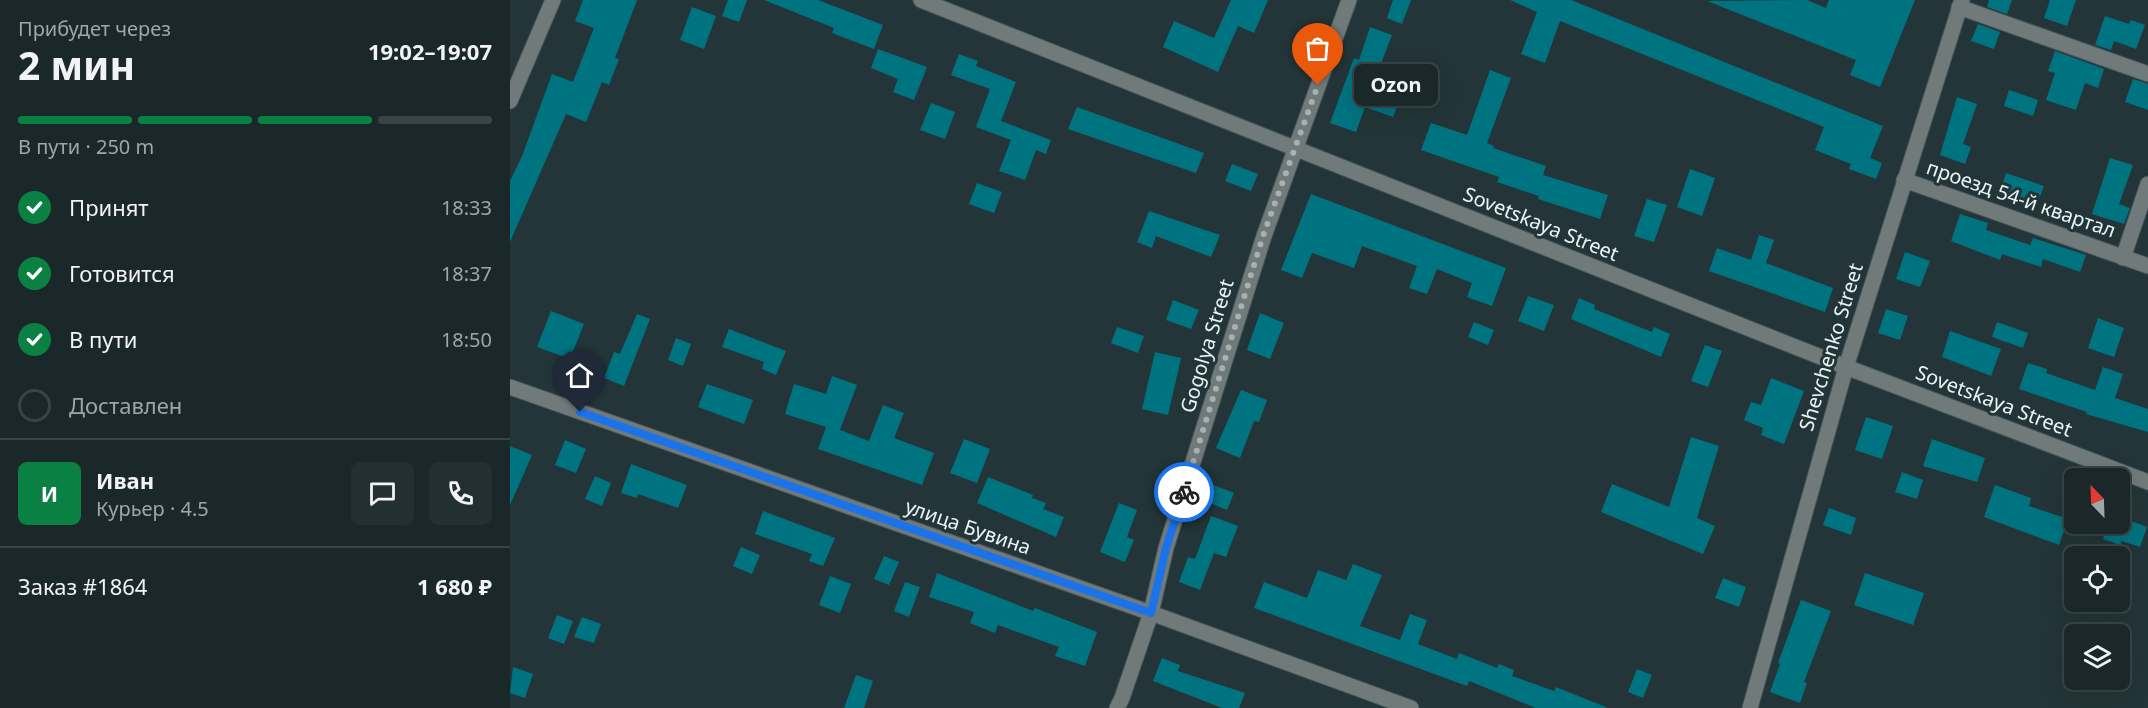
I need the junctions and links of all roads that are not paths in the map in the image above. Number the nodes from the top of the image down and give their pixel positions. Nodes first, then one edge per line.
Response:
1 (553, 0) edge
2 (921, 0) edge
3 (1349, 0) edge
4 (1960, 3) edge
5 (2148, 74) edge
6 (510, 101) edge
7 (1295, 149) junction
8 (1904, 180) junction
9 (2148, 184) edge
10 (2123, 258) junction
11 (2148, 266) edge
12 (1846, 367) junction
13 (510, 387) edge
14 (2148, 482) edge
15 (1151, 613) junction
16 (1117, 708) edge
17 (1411, 708) edge
18 (1750, 708) edge

1 - 6 street
2 - 7 street, Sovetskaya Street
3 - 7 street, Gogolya Street
4 - 5 street
4 - 8 street, Shevchenko Street
7 - 12 street, Sovetskaya Street
7 - 15 street, Gogolya Street
8 - 10 street, проезд 54-й квартал
8 - 12 street, Shevchenko Street
9 - 10 street, проезд 54-й квартал
10 - 11 street, проезд 54-й квартал
12 - 14 street, Sovetskaya Street
12 - 18 street, Shevchenko Street
13 - 15 street, улица Бувина
15 - 16 street, Gogolya Street
15 - 17 street, улица Бувина

